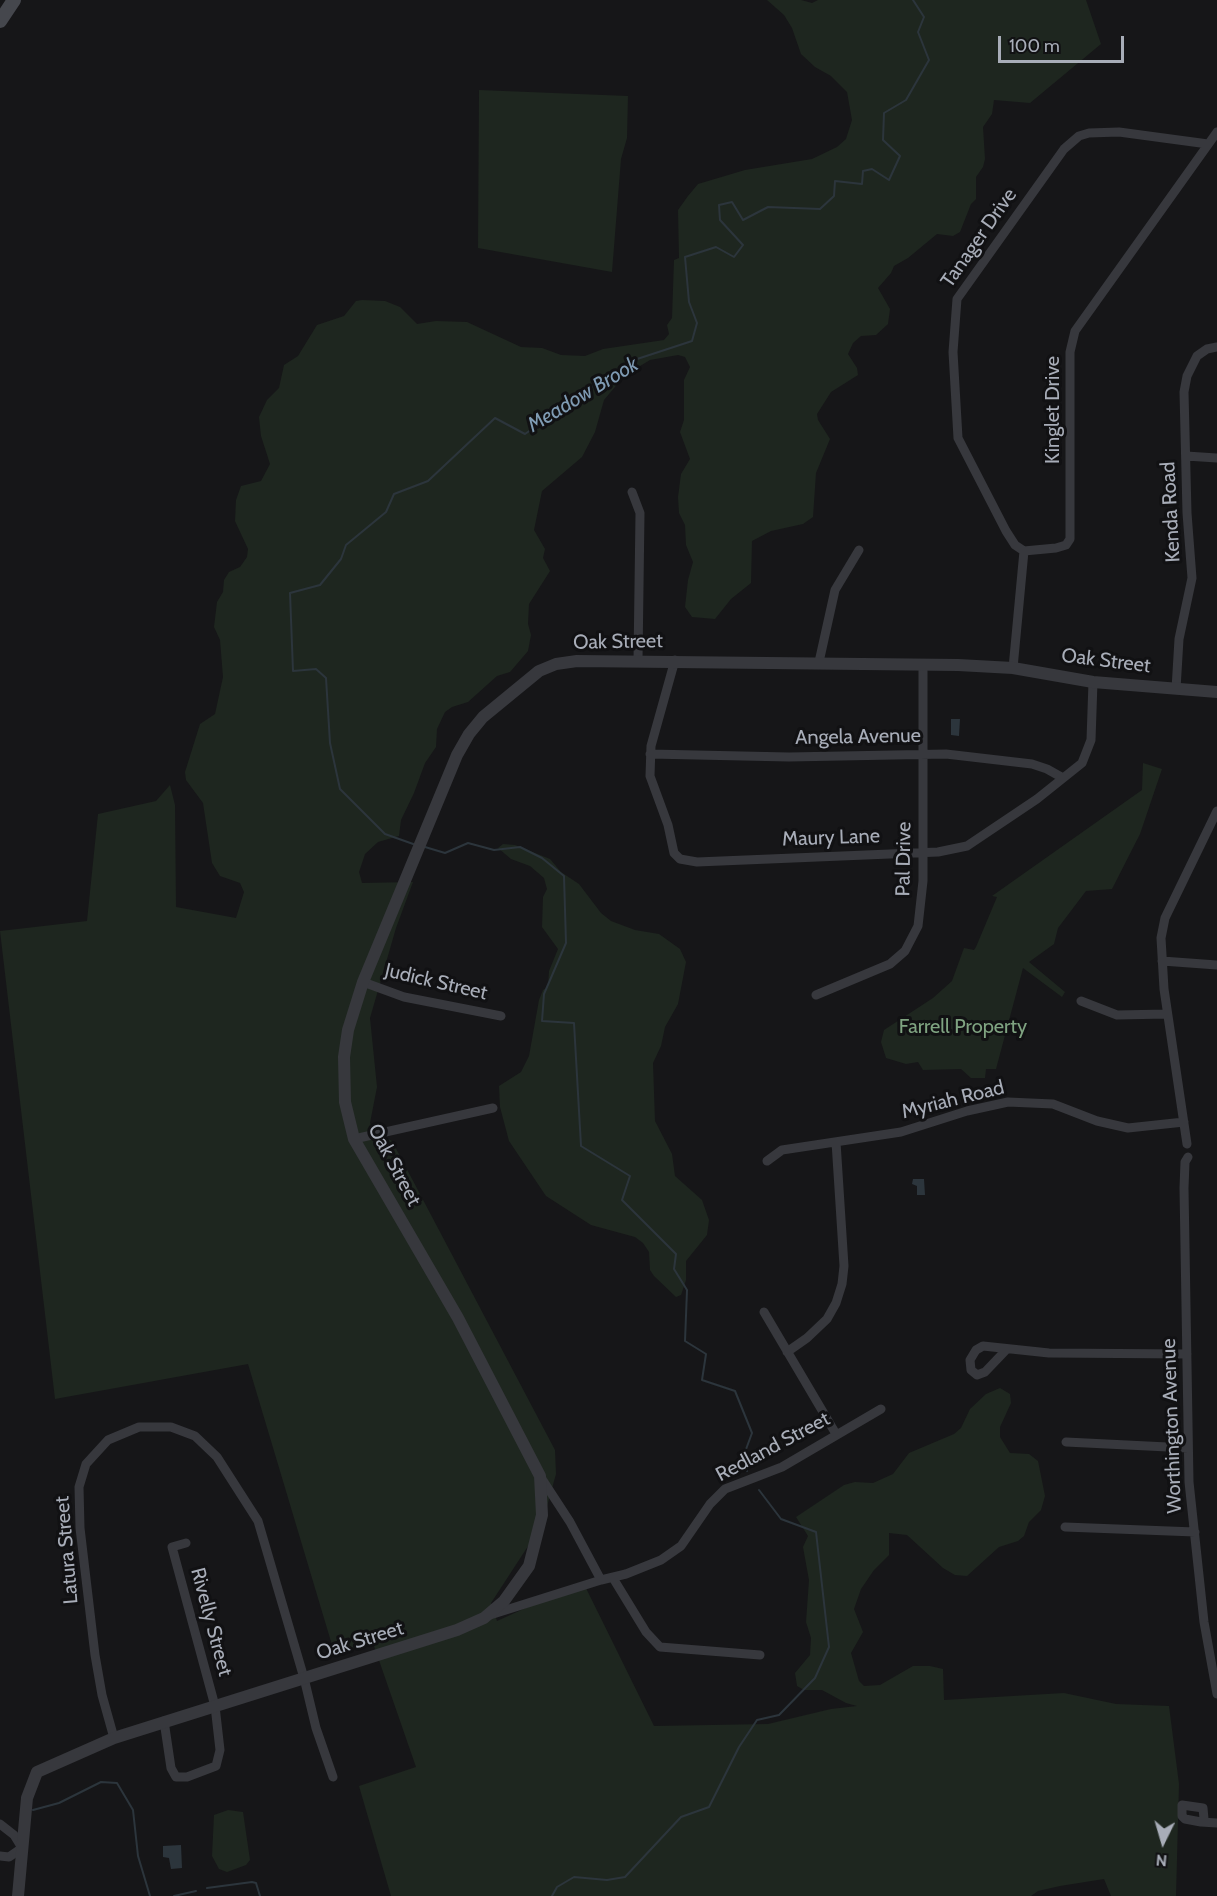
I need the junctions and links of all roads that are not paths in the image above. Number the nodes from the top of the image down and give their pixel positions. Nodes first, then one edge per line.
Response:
1 (14, 0) edge
2 (0, 21) edge
3 (1217, 132) edge
4 (1208, 144) junction
5 (1217, 347) edge
6 (1186, 456) junction
7 (1217, 458) edge
8 (632, 492) dead end
9 (859, 550) dead end
10 (1024, 551) junction
11 (638, 660) junction
12 (675, 660) junction
13 (819, 662) junction
14 (923, 664) junction
15 (1013, 668) junction
16 (1093, 682) junction
17 (1176, 689) junction
18 (1217, 692) edge
19 (650, 754) junction
20 (922, 754) junction
21 (1063, 778) junction
22 (1217, 811) edge
23 (922, 852) junction
24 (1162, 962) junction
25 (1217, 965) edge
26 (363, 982) junction
27 (816, 995) dead end
28 (1081, 1001) dead end
29 (1167, 1014) junction
30 (501, 1016) dead end
31 (493, 1108) dead end
32 (1184, 1122) junction
33 (354, 1139) junction
34 (836, 1142) junction
35 (1187, 1144) dead end
36 (1188, 1156) dead end
37 (767, 1161) dead end
38 (764, 1312) dead end
39 (1007, 1349) dead end
40 (787, 1352) junction
41 (1187, 1354) junction
42 (881, 1409) dead end
43 (836, 1434) junction
44 (1066, 1442) dead end
45 (1188, 1448) junction
46 (540, 1476) junction
47 (1065, 1527) dead end
48 (1195, 1532) junction
49 (186, 1543) dead end
50 (613, 1578) junction
51 (601, 1580) junction
52 (484, 1618) junction
53 (760, 1655) dead end
54 (304, 1678) junction
55 (1217, 1694) edge
56 (215, 1706) junction
57 (164, 1721) junction
58 (114, 1738) junction
59 (333, 1777) dead end
60 (1201, 1822) dead end
61 (1217, 1823) edge
62 (0, 1824) edge
63 (22, 1848) junction
64 (0, 1856) edge
65 (18, 1896) edge

1 - 2 main road
3 - 4 street, Kinglet Drive
4 - 10 street, Kinglet Drive
4 - 10 street, Tanager Drive
5 - 6 street, Kenda Road
6 - 7 street
6 - 17 street, Kenda Road
8 - 11 street
9 - 13 street
10 - 15 street
11 - 12 street, Oak Street
11 - 26 street, Oak Street
12 - 13 street, Oak Street
12 - 19 street, Maury Lane
13 - 14 street, Oak Street
14 - 15 street, Oak Street
14 - 20 street, Pal Drive
15 - 16 street, Oak Street
16 - 17 street, Oak Street
16 - 21 street, Maury Lane
17 - 18 street, Oak Street
19 - 20 street, Angela Avenue
19 - 23 street, Maury Lane
20 - 21 street, Angela Avenue
20 - 23 street, Pal Drive
21 - 23 street, Maury Lane
22 - 24 street
23 - 27 street, Pal Drive
24 - 25 street
24 - 29 street
26 - 30 street, Judick Street
26 - 33 street, Oak Street
28 - 29 street
29 - 32 street
31 - 33 street
32 - 34 street, Myriah Road
32 - 35 street
33 - 46 street, Oak Street
34 - 37 street, Myriah Road
34 - 40 street
36 - 41 street, Worthington Avenue
38 - 40 street
39 - 41 street
40 - 43 street
41 - 45 street, Worthington Avenue
42 - 43 street, Redland Street
43 - 50 street, Redland Street
44 - 45 street
45 - 48 street, Worthington Avenue
46 - 51 street
46 - 52 street, Oak Street
47 - 48 street
48 - 55 street, Worthington Avenue
49 - 56 street, Rivelly Street
50 - 51 street, Redland Street
50 - 53 street
51 - 52 street, Redland Street
52 - 54 street, Oak Street
54 - 56 street, Oak Street
54 - 58 street, Latura Street
54 - 59 street, Latura Street
56 - 57 street, Oak Street
56 - 57 street, Rivelly Street
57 - 58 street, Oak Street
58 - 63 street, Oak Street
60 - 61 street
62 - 63 street
63 - 64 street
63 - 65 street, Oak Street

